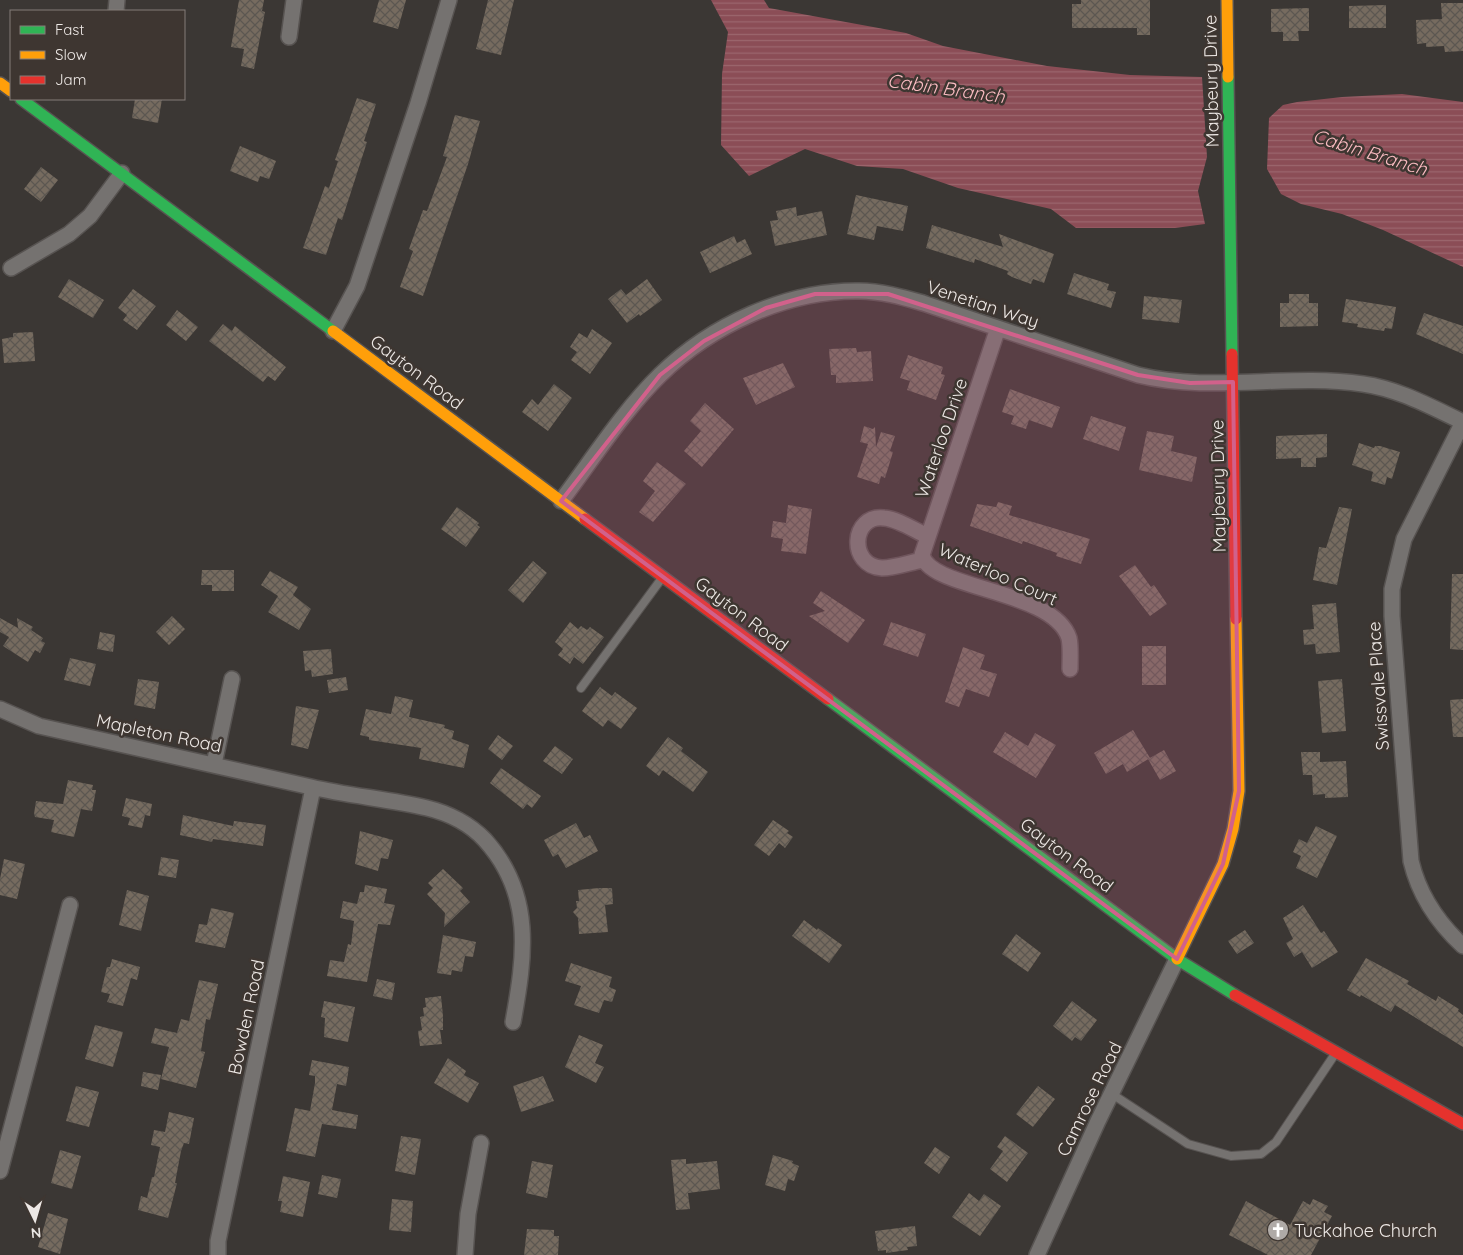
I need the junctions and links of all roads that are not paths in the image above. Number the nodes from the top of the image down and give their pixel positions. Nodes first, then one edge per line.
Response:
1 (294, 0) edge
2 (449, 0) edge
3 (1227, 0) edge
4 (289, 37) dead end
5 (22, 100) edge
6 (122, 173) junction
7 (11, 268) dead end
8 (998, 328) junction
9 (334, 331) junction
10 (1233, 382) junction
11 (1463, 422) edge
12 (561, 501) junction
13 (927, 536) junction
14 (923, 560) junction
15 (663, 577) junction
16 (1070, 669) dead end
17 (232, 679) dead end
18 (581, 688) dead end
19 (0, 709) edge
20 (214, 764) junction
21 (313, 788) junction
22 (70, 906) dead end
23 (1463, 946) edge
24 (1177, 959) junction
25 (513, 1022) dead end
26 (1336, 1053) junction
27 (1112, 1094) junction
28 (1463, 1124) edge
29 (481, 1143) dead end
30 (0, 1171) edge
31 (218, 1255) edge
32 (465, 1255) edge
33 (1037, 1255) edge

1 - 4 street
2 - 9 street
3 - 10 street, Maybeury Drive
5 - 6 street, Gayton Road
6 - 7 street
6 - 9 street, Gayton Road
8 - 10 street, Venetian Way
8 - 12 street, Venetian Way
8 - 13 street, Waterloo Drive
9 - 12 street, Gayton Road
10 - 11 street, Venetian Way
10 - 24 street, Maybeury Drive
11 - 23 street, Swissvale Place
12 - 15 street, Gayton Road
13 - 14 street, Waterloo Drive
13 - 14 street, Waterloo Court
14 - 16 street, Waterloo Court
15 - 18 lane
15 - 24 street, Gayton Road
17 - 20 street
19 - 20 street, Mapleton Road
20 - 21 street, Mapleton Road
21 - 25 street, Mapleton Road
21 - 31 street, Bowden Road
22 - 30 street
24 - 26 street, Gayton Road
24 - 27 street, Camrose Road
26 - 27 lane
26 - 28 street, Gayton Road
27 - 33 street, Camrose Road
29 - 32 street

